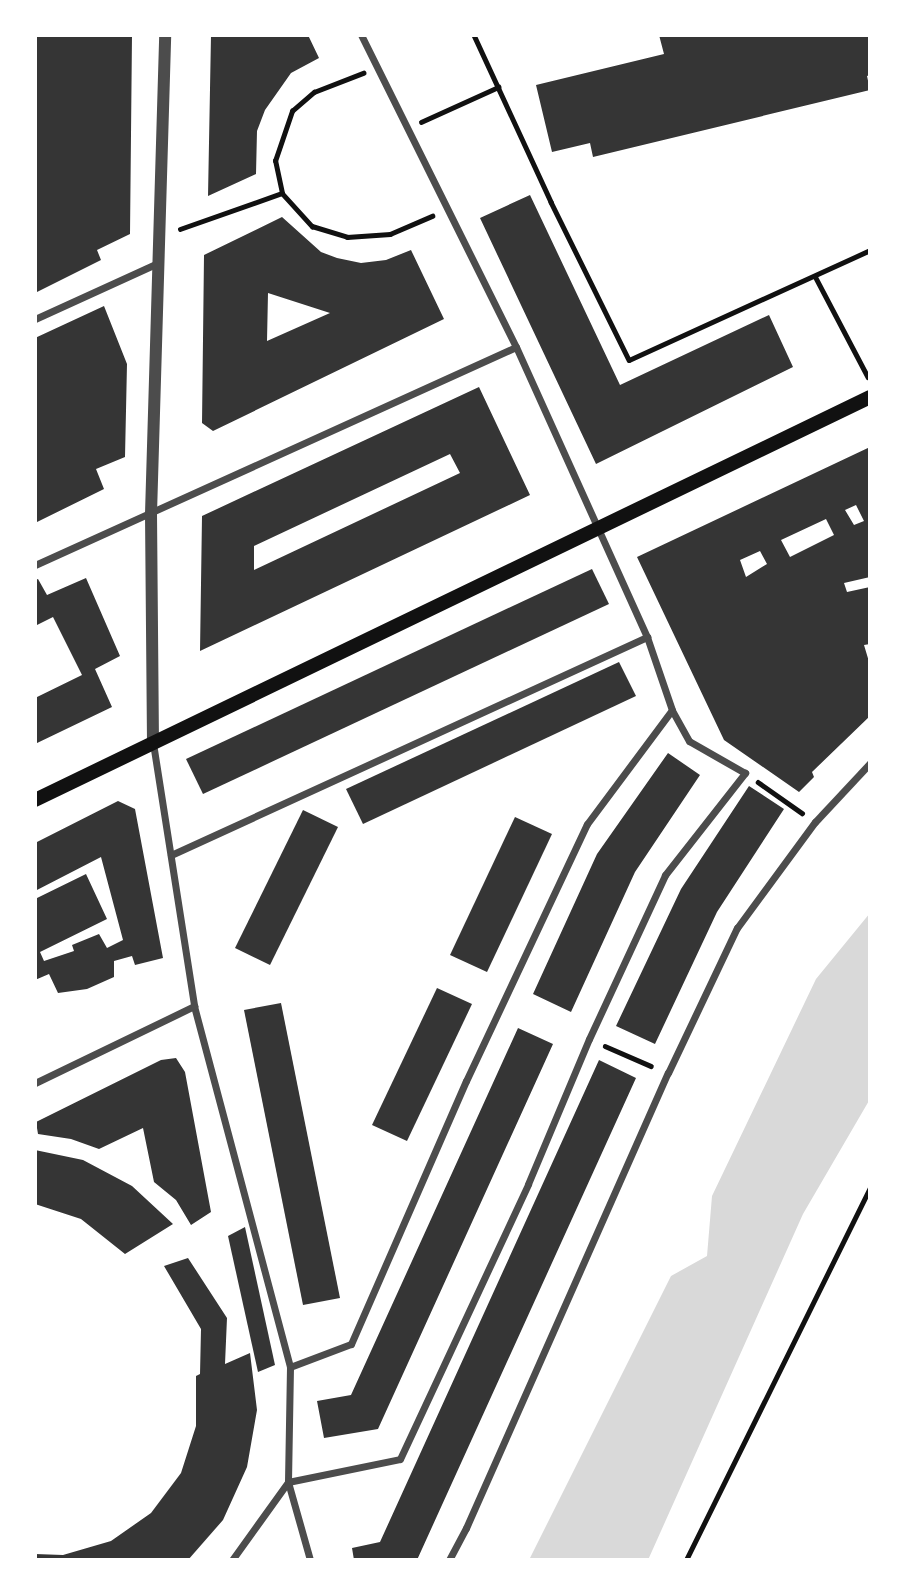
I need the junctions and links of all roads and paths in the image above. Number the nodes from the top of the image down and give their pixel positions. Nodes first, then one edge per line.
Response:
1 (164, 35) edge
2 (361, 35) edge
3 (474, 35) edge
4 (377, 68) junction
5 (498, 87) junction
6 (407, 128) junction
7 (282, 193) junction
8 (447, 209) junction
9 (159, 236) junction
10 (870, 250) edge
11 (159, 263) junction
12 (814, 275) junction
13 (35, 319) edge
14 (516, 347) junction
15 (870, 382) edge
16 (870, 397) edge
17 (151, 513) junction
18 (597, 527) junction
19 (35, 565) edge
20 (647, 637) junction
21 (673, 710) junction
22 (153, 743) junction
23 (870, 763) edge
24 (746, 773) junction
25 (35, 800) edge
26 (815, 822) junction
27 (171, 855) junction
28 (194, 1006) junction
29 (589, 1039) junction
30 (668, 1073) junction
31 (35, 1083) edge
32 (870, 1188) edge
33 (290, 1367) junction
34 (288, 1482) junction
35 (232, 1560) edge
36 (310, 1560) edge
37 (449, 1560) edge
38 (686, 1560) edge

1 - 9 street
2 - 4 street
3 - 5 path
4 - 6 street
4 - 7 path
5 - 6 path
5 - 12 path
6 - 8 street
7 - 8 path
7 - 9 path
8 - 14 street
9 - 11 street
10 - 12 path
11 - 13 street
11 - 17 street
12 - 15 path
14 - 17 street
14 - 18 street
16 - 18 main road
17 - 19 street
17 - 22 street
18 - 20 street
18 - 22 main road
20 - 21 street
20 - 27 street
21 - 24 street
21 - 33 street
22 - 25 main road
22 - 27 street
23 - 26 street
24 - 26 path
24 - 29 street
26 - 30 street
27 - 28 street
28 - 31 street
28 - 33 street
29 - 30 path
29 - 34 street
30 - 37 street
32 - 38 path
33 - 34 street
34 - 35 street
34 - 36 street

